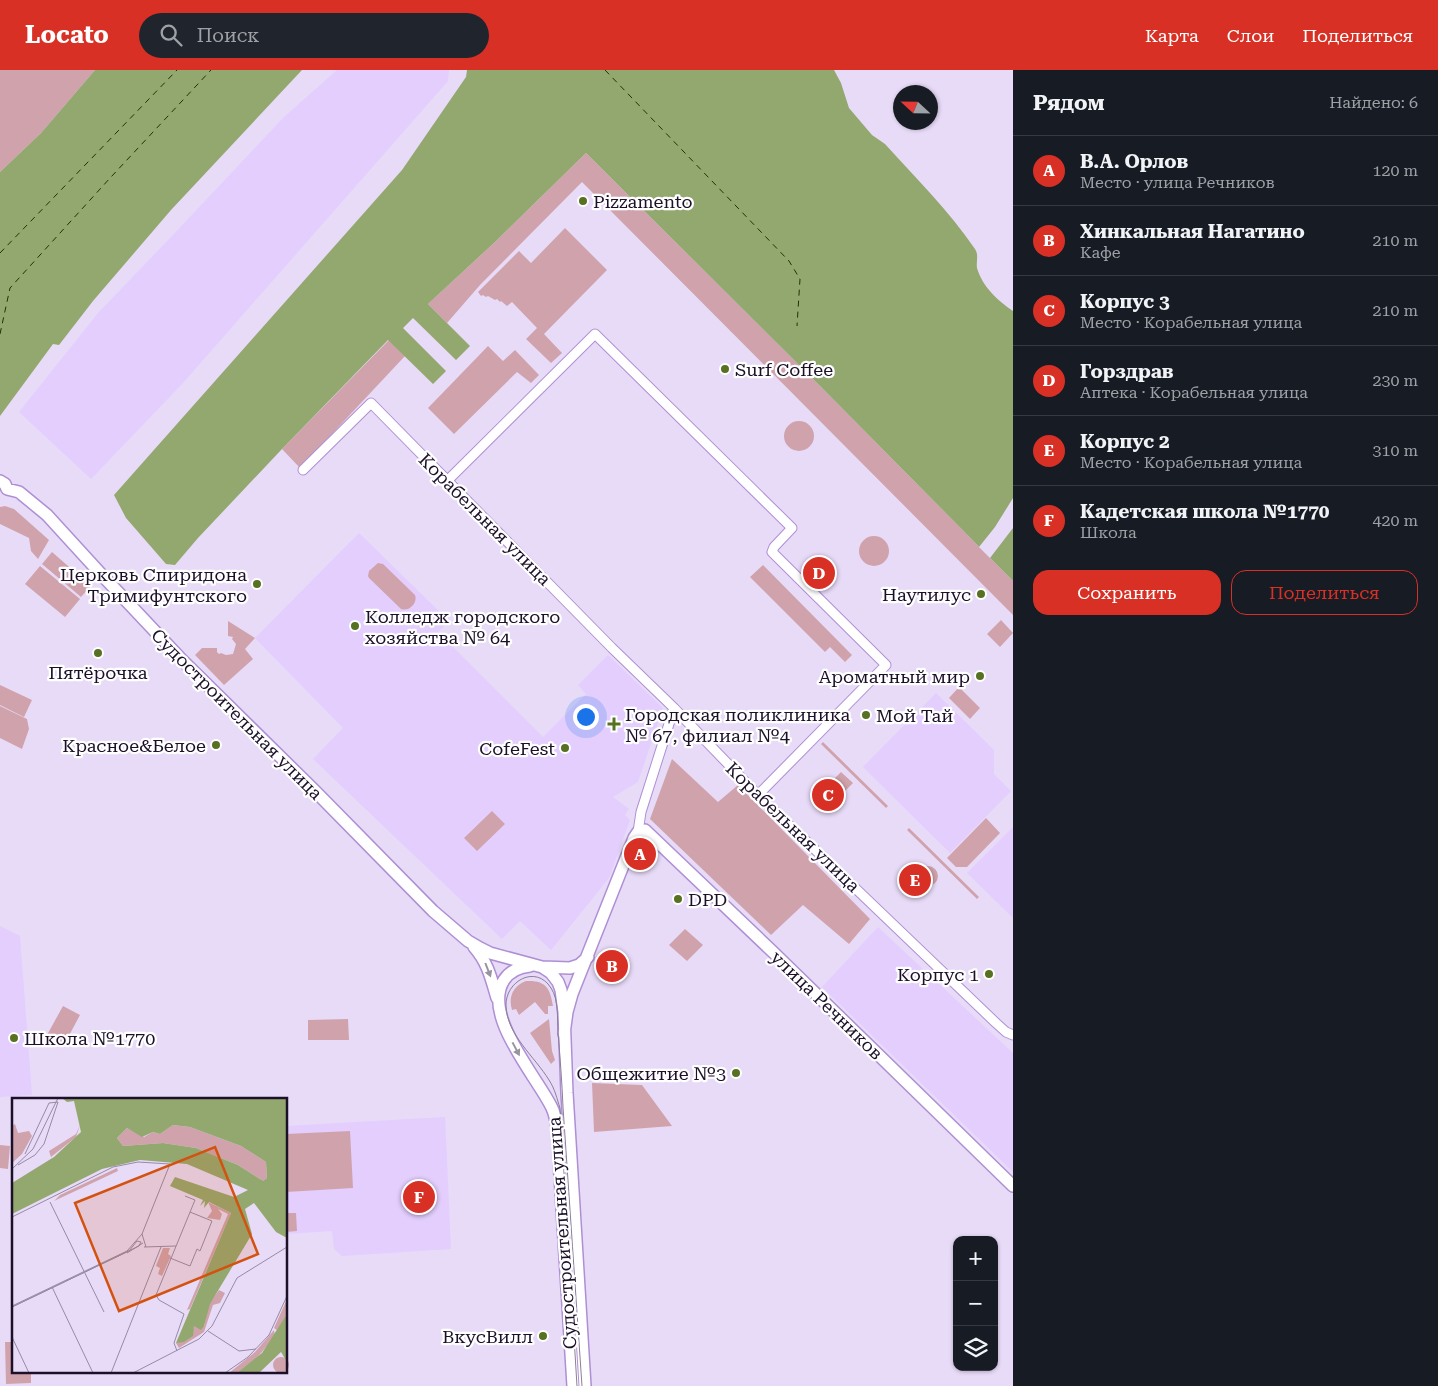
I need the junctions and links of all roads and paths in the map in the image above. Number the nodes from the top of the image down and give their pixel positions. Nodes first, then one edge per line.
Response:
1 (303, 470) dead end
2 (447, 481) junction
3 (2, 489) edge
4 (674, 708) junction
5 (758, 795) junction
6 (638, 832) junction
7 (468, 941) junction
8 (588, 958) junction
9 (538, 966) junction
10 (498, 1004) junction
11 (564, 1034) junction
12 (1013, 1035) edge
13 (566, 1093) junction
14 (548, 1100) junction
15 (1013, 1186) edge
16 (574, 1386) edge
17 (585, 1386) edge

1 - 2 street, Корабельная улица
2 - 4 street, Корабельная улица
2 - 5 street
3 - 7 street, Судостроительная улица
4 - 5 street, Корабельная улица
4 - 6 street
5 - 12 street, Корабельная улица
6 - 8 street
6 - 15 street, улица Речников
7 - 9 street
7 -> 10 street, Судостроительная улица
8 - 9 street
8 - 11 street
9 - 10 street
9 - 11 street
10 -> 14 street, Судостроительная улица
11 - 13 street, Судостроительная улица
13 - 14 street
13 - 17 street, Судостроительная улица
14 - 16 street, Судостроительная улица

